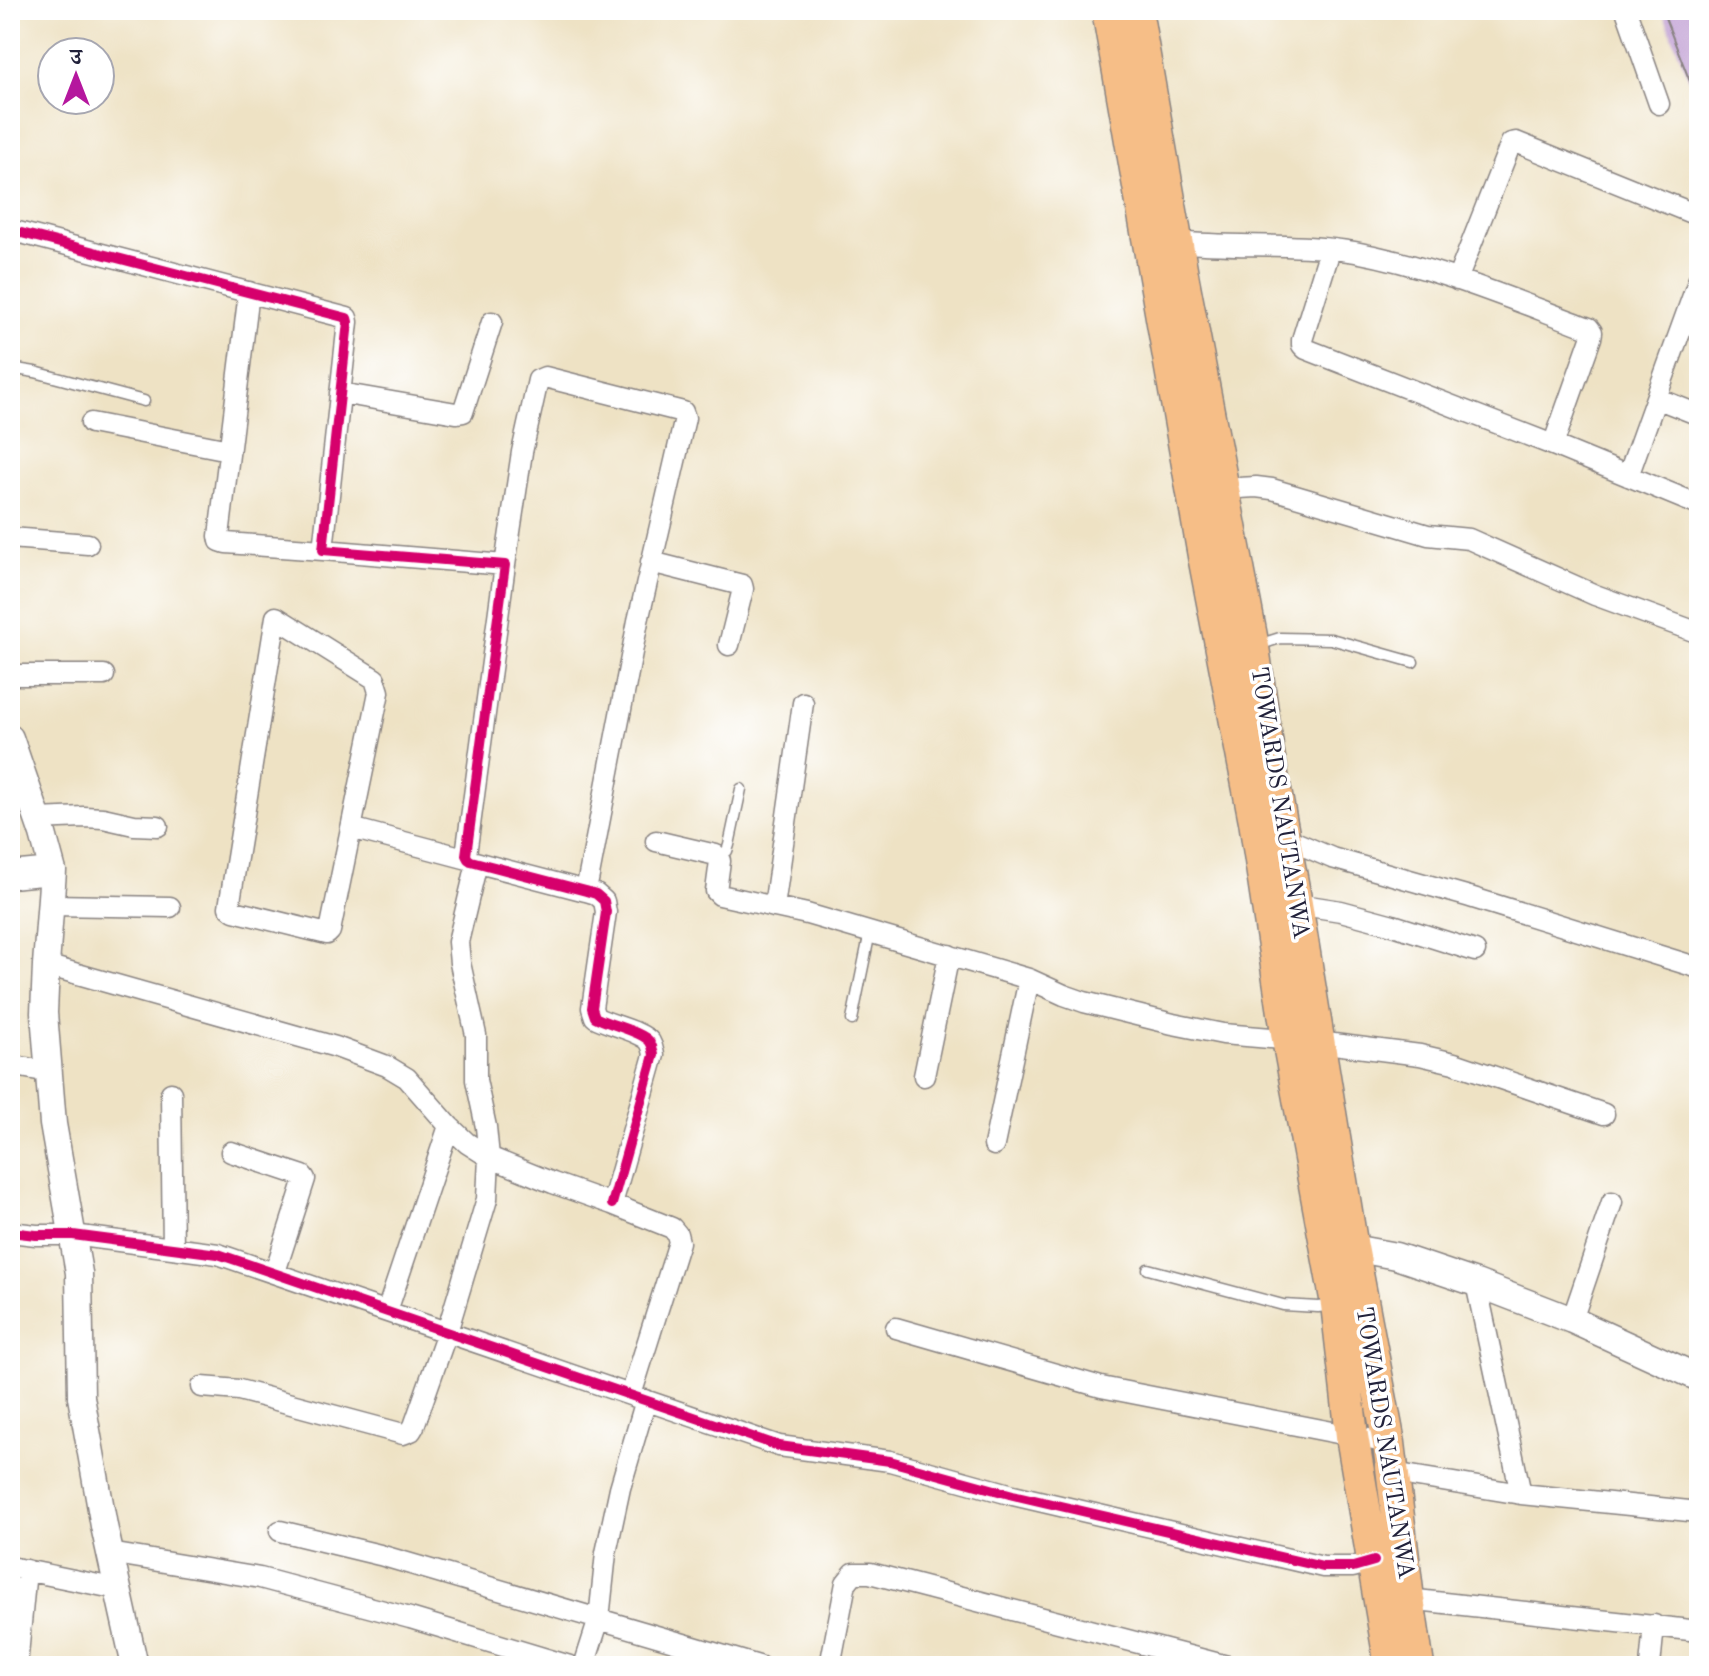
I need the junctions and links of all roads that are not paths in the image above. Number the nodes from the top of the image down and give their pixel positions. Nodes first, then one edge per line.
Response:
1 (1108, 10) edge
2 (1136, 10) edge
3 (1626, 10) edge
4 (1659, 104) dead end
5 (1699, 216) edge
6 (10, 230) edge
7 (1177, 242) junction
8 (1330, 250) junction
9 (1699, 279) edge
10 (1457, 280) junction
11 (249, 292) junction
12 (492, 322) dead end
13 (10, 368) edge
14 (340, 393) junction
15 (1656, 398) junction
16 (144, 401) dead end
17 (1699, 415) edge
18 (91, 423) dead end
19 (1553, 445) junction
20 (229, 450) junction
21 (1628, 476) junction
22 (1222, 489) junction
23 (1699, 505) edge
24 (10, 538) edge
25 (88, 544) dead end
26 (323, 550) junction
27 (651, 562) junction
28 (505, 565) junction
29 (1699, 633) edge
30 (729, 645) dead end
31 (1253, 647) junction
32 (1413, 662) dead end
33 (10, 675) edge
34 (104, 675) dead end
35 (803, 703) dead end
36 (12, 752) edge
37 (741, 789) dead end
38 (38, 819) junction
39 (158, 826) dead end
40 (351, 828) junction
41 (1283, 837) junction
42 (656, 841) dead end
43 (719, 858) junction
44 (472, 861) junction
45 (53, 871) junction
46 (10, 875) edge
47 (586, 891) junction
48 (1296, 904) junction
49 (50, 905) junction
50 (170, 907) dead end
51 (774, 907) junction
52 (870, 932) junction
53 (1475, 951) dead end
54 (949, 955) junction
55 (46, 965) junction
56 (1699, 968) edge
57 (1029, 979) junction
58 (852, 1020) dead end
59 (1303, 1040) junction
60 (10, 1065) edge
61 (49, 1072) junction
62 (924, 1076) dead end
63 (171, 1093) dead end
64 (1604, 1114) dead end
65 (449, 1126) junction
66 (994, 1145) dead end
67 (231, 1152) dead end
68 (489, 1157) junction
69 (1612, 1202) dead end
70 (612, 1204) junction
71 (10, 1232) edge
72 (73, 1235) junction
73 (173, 1248) junction
74 (1340, 1250) junction
75 (1148, 1269) dead end
76 (275, 1272) junction
77 (1476, 1283) junction
78 (1350, 1302) junction
79 (387, 1311) junction
80 (1572, 1320) junction
81 (896, 1328) dead end
82 (447, 1332) junction
83 (1697, 1371) edge
84 (202, 1387) dead end
85 (638, 1398) junction
86 (1352, 1436) junction
87 (1391, 1458) junction
88 (1521, 1494) junction
89 (1699, 1512) edge
90 (280, 1531) dead end
91 (110, 1553) junction
92 (1374, 1561) junction
93 (18, 1568) edge
94 (118, 1589) junction
95 (1408, 1599) junction
96 (599, 1619) junction
97 (1654, 1625) junction
98 (1699, 1631) edge
99 (17, 1666) edge
100 (135, 1666) edge
101 (570, 1666) edge
102 (584, 1666) edge
103 (759, 1666) edge
104 (830, 1666) edge
105 (1227, 1666) edge
106 (1391, 1666) edge
107 (1418, 1666) edge
108 (1650, 1666) edge

1 - 59 main road
2 - 7 main road, TOWARDS NAUTANWA
3 - 4 street
5 - 10 street
6 - 11 street
7 - 8 street
7 - 22 main road, TOWARDS NAUTANWA
8 - 10 street
8 - 19 street
9 - 15 street
10 - 19 street
11 - 14 street
11 - 20 street
12 - 14 street
13 - 16 lane
14 - 26 street
15 - 17 street
15 - 21 street
18 - 20 street
19 - 21 street
20 - 26 street
21 - 23 street
22 - 29 street
22 - 31 main road, TOWARDS NAUTANWA
24 - 25 street
26 - 28 street
27 - 28 street
27 - 30 street
27 - 47 street
28 - 44 street
31 - 32 lane
31 - 41 main road, TOWARDS NAUTANWA
33 - 34 street
35 - 51 street
36 - 38 street
37 - 43 lane
38 - 39 street
38 - 45 street
40 - 40 street
40 - 44 street
41 - 48 main road, TOWARDS NAUTANWA
41 - 56 street
42 - 43 street
43 - 51 street
44 - 47 street
44 - 68 street
45 - 46 street
45 - 49 street
47 - 70 street
48 - 53 street
48 - 59 main road, TOWARDS NAUTANWA
49 - 50 street
49 - 55 street
51 - 52 street
52 - 54 street
52 - 58 lane
54 - 57 street
54 - 62 street
55 - 61 street
55 - 65 street
57 - 59 street
57 - 66 street
59 - 64 street
59 - 74 main road, TOWARDS NAUTANWA
60 - 61 street
61 - 72 street
63 - 73 street
65 - 68 street
65 - 79 street
67 - 76 street
68 - 70 street
68 - 82 street
69 - 80 street
70 - 85 street
71 - 72 street
72 - 73 street
72 - 91 street
73 - 76 street
74 - 77 street
74 - 78 main road, TOWARDS NAUTANWA
75 - 78 lane
76 - 79 street
77 - 80 street
77 - 88 street
78 - 86 main road
78 - 87 main road, TOWARDS NAUTANWA
79 - 82 street
80 - 83 street
81 - 86 street
82 - 84 street
82 - 85 street
85 - 92 street
85 - 96 street
86 - 87 street
86 - 92 main road
87 - 88 street
87 - 95 main road, TOWARDS NAUTANWA
88 - 89 street
90 - 96 street
91 - 94 street
91 - 101 street
92 - 106 main road
93 - 94 street
93 - 99 street
94 - 100 street
95 - 97 street
95 - 107 main road, TOWARDS NAUTANWA
96 - 102 street
96 - 103 street
97 - 98 street
97 - 108 street
104 - 105 street

